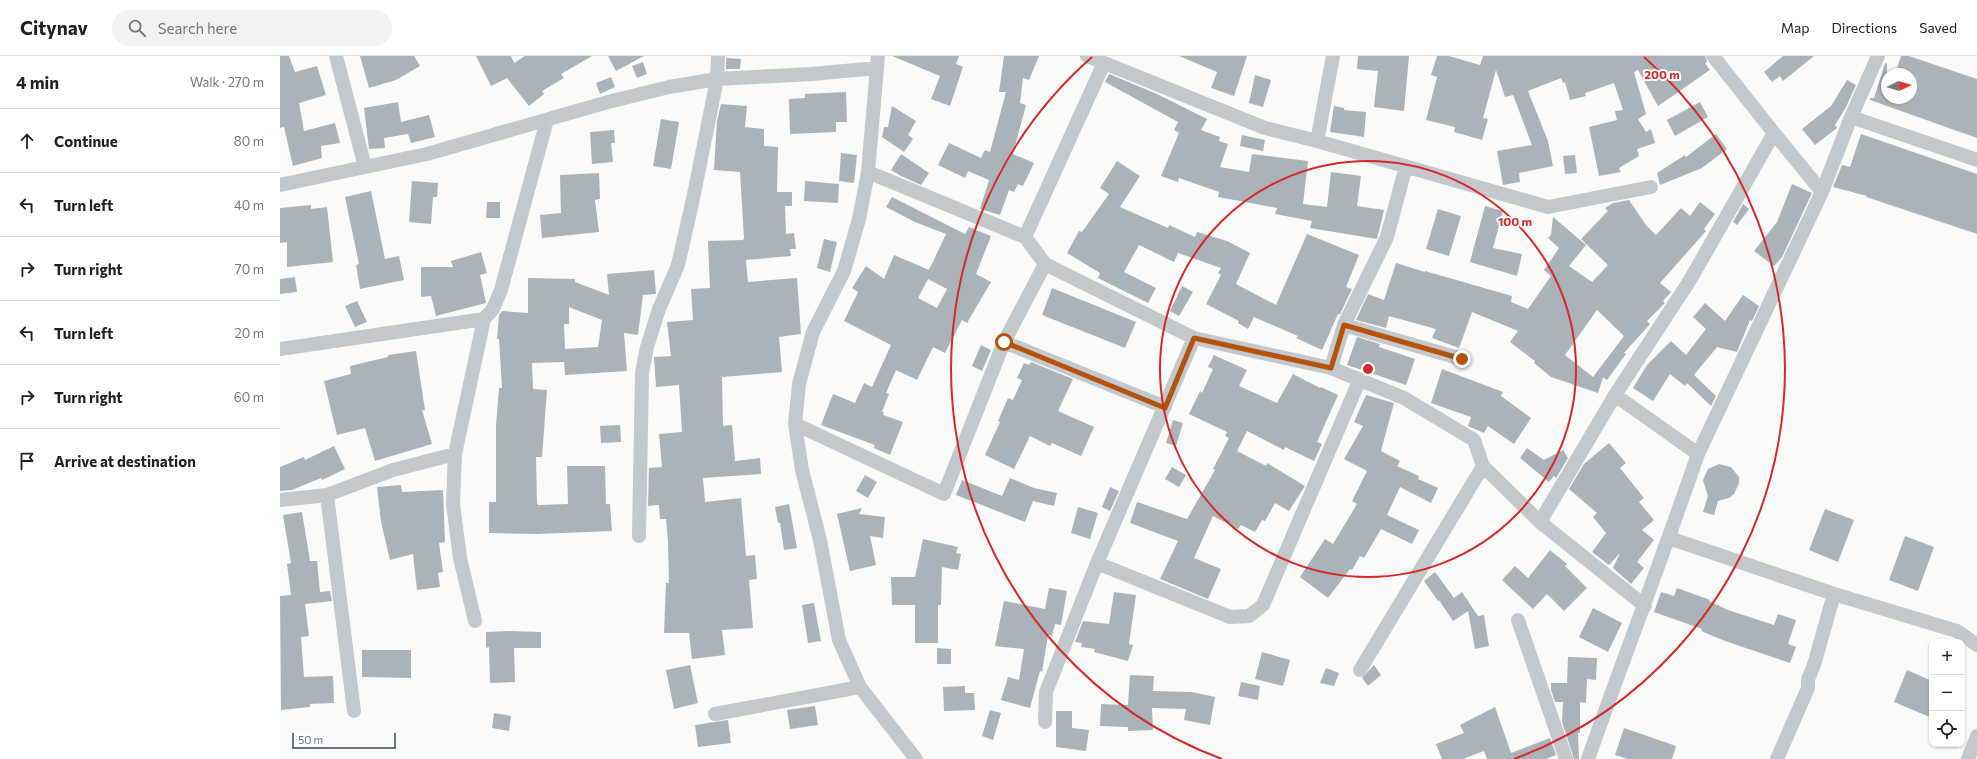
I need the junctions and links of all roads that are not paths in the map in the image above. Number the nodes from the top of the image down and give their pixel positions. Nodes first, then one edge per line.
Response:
1 (336, 56) edge
2 (718, 56) edge
3 (1087, 56) edge
4 (1333, 56) edge
5 (1713, 56) edge
6 (1878, 56) edge
7 (878, 62) edge
8 (1104, 63) junction
9 (716, 79) junction
10 (1850, 117) junction
11 (547, 120) junction
12 (1774, 133) junction
13 (1317, 141) junction
14 (1977, 160) edge
15 (1406, 166) junction
16 (365, 168) junction
17 (868, 172) junction
18 (280, 186) edge
19 (1650, 187) dead end
20 (1822, 192) junction
21 (1026, 237) junction
22 (1045, 264) junction
23 (484, 319) junction
24 (1344, 325) junction
25 (1194, 338) junction
26 (1004, 342) junction
27 (280, 349) edge
28 (1462, 359) dead end
29 (1331, 368) junction
30 (1360, 379) junction
31 (1615, 395) junction
32 (1165, 408) junction
33 (795, 424) junction
34 (455, 454) junction
35 (1698, 454) junction
36 (1483, 466) junction
37 (327, 495) junction
38 (280, 500) edge
39 (1540, 522) junction
40 (639, 536) dead end
41 (1670, 538) junction
42 (1097, 563) junction
43 (1834, 594) junction
44 (1645, 606) junction
45 (1518, 620) dead end
46 (474, 621) dead end
47 (1977, 645) edge
48 (1360, 670) dead end
49 (860, 687) junction
50 (354, 711) dead end
51 (715, 714) dead end
52 (1045, 722) dead end
53 (1977, 736) edge
54 (916, 759) edge
55 (1566, 759) edge
56 (1588, 759) edge
57 (1777, 759) edge
58 (1968, 759) edge

1 - 16 street
2 - 9 street
3 - 8 street
4 - 13 street
5 - 12 street
6 - 10 street
7 - 9 street
7 - 17 street
8 - 13 street
8 - 21 street
9 - 11 street
9 - 40 street
10 - 14 street
10 - 20 street
11 - 16 street
11 - 23 street
12 - 20 street
12 - 31 street
13 - 15 street
15 - 19 street
15 - 24 street
16 - 18 street
17 - 21 street
17 - 33 street
20 - 35 street
21 - 22 street
22 - 25 street
22 - 26 street
23 - 27 street
23 - 34 street
24 - 28 street
24 - 29 street
25 - 29 street
25 - 32 street
26 - 32 street
26 - 33 street
29 - 30 street
30 - 36 street
30 - 42 street
31 - 35 street
31 - 39 street
32 - 42 street
33 - 49 street
34 - 37 street
34 - 46 street
35 - 41 street
36 - 39 street
36 - 48 street
37 - 38 street
37 - 50 street
39 - 44 street
41 - 43 street
41 - 44 street
42 - 52 street
43 - 47 street
43 - 57 street
44 - 56 street
45 - 55 street
49 - 51 street
49 - 54 street
53 - 58 street

